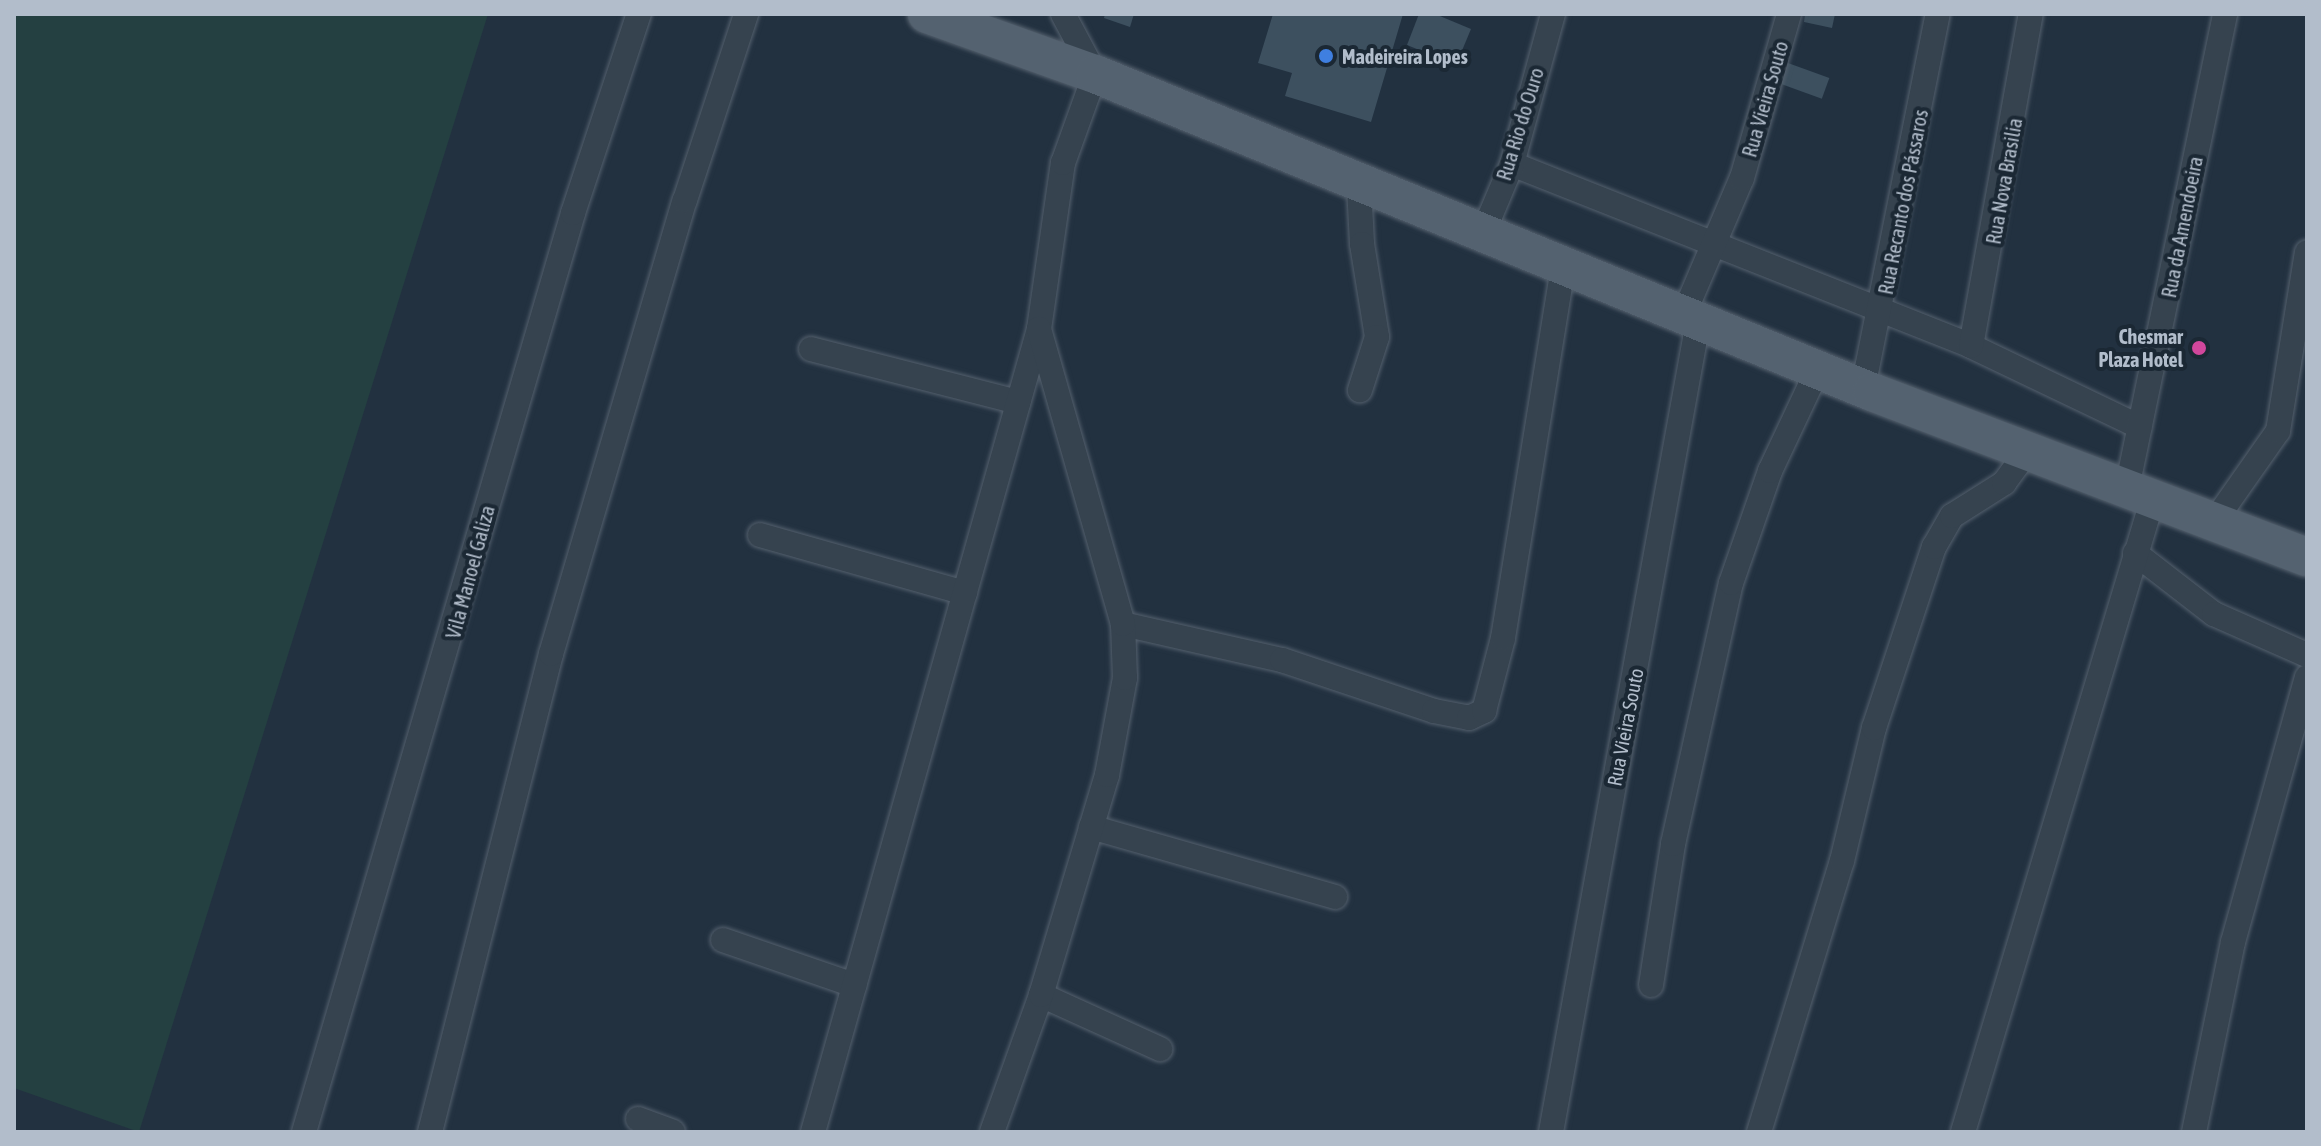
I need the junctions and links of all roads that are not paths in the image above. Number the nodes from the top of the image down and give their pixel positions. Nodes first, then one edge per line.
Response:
1 (639, 14) edge
2 (746, 14) edge
3 (927, 14) edge
4 (1063, 14) edge
5 (1553, 14) edge
6 (1789, 14) edge
7 (1938, 14) edge
8 (2031, 14) edge
9 (2225, 14) edge
10 (1095, 74) junction
11 (1512, 164) junction
12 (1359, 186) junction
13 (1483, 233) junction
14 (1718, 244) junction
15 (2307, 252) edge
16 (1563, 266) junction
17 (1881, 315) junction
18 (1690, 319) junction
19 (1039, 329) junction
20 (1971, 346) junction
21 (811, 349) dead end
22 (1818, 369) junction
23 (1863, 388) junction
24 (1360, 390) dead end
25 (1018, 402) junction
26 (2140, 427) junction
27 (2029, 449) junction
28 (2140, 493) junction
29 (2214, 522) junction
30 (760, 535) dead end
31 (2135, 553) junction
32 (2307, 557) edge
33 (965, 593) junction
34 (1123, 624) junction
35 (2307, 655) edge
36 (2307, 677) edge
37 (1091, 827) junction
38 (1335, 897) dead end
39 (723, 940) dead end
40 (854, 985) junction
41 (1651, 985) dead end
42 (1041, 995) junction
43 (1160, 1049) dead end
44 (638, 1119) dead end
45 (304, 1132) edge
46 (430, 1132) edge
47 (673, 1132) edge
48 (813, 1132) edge
49 (992, 1132) edge
50 (1551, 1132) edge
51 (1759, 1132) edge
52 (1963, 1132) edge
53 (2194, 1132) edge

1 - 45 street, Vila Manoel Galiza
2 - 46 street
3 - 10 main road
4 - 10 street
5 - 11 street, Rua Rio do Ouro
6 - 14 street, Rua Vieira Souto
7 - 17 street, Rua Recanto dos Pássaros
8 - 20 street, Rua Nova Brasilia
9 - 26 street, Rua da Amendoeira
10 - 12 main road
10 - 19 street
11 - 13 street, Rua Rio do Ouro
11 - 14 street
12 - 13 main road
12 - 24 street
13 - 16 main road
14 - 17 street
14 - 18 street, Rua Vieira Souto
15 - 29 street
16 - 18 main road
16 - 34 street
17 - 20 street
17 - 23 street, Rua Recanto dos Pássaros
18 - 22 main road
18 - 50 street, Rua Vieira Souto
19 - 25 street
19 - 34 street
20 - 26 street
21 - 25 street
22 - 23 main road
22 - 41 street
23 - 27 main road
25 - 33 street
26 - 28 street, Rua da Amendoeira
27 - 28 main road
27 - 51 street
28 - 29 main road
28 - 31 street, Rua da Amendoeira
29 - 32 main road
30 - 33 street
31 - 35 street
31 - 52 street, Rua da Amendoeira
33 - 40 street
34 - 37 street
36 - 53 street
37 - 38 street
37 - 42 street
39 - 40 street
40 - 48 street
42 - 43 street
42 - 49 street
44 - 47 street

